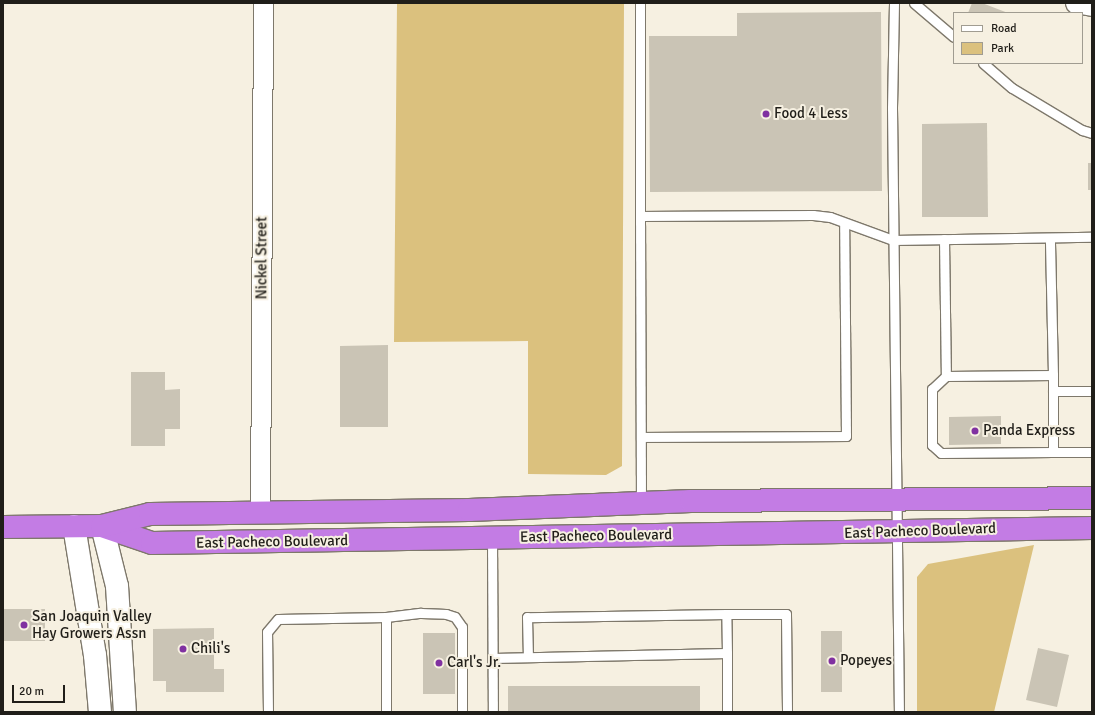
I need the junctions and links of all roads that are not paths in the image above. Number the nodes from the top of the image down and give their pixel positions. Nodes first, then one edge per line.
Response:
1 (263, 3) edge
2 (640, 3) edge
3 (894, 3) edge
4 (914, 3) edge
5 (1075, 3) edge
6 (1092, 6) edge
7 (953, 36) edge
8 (984, 64) edge
9 (1092, 133) edge
10 (640, 216) junction
11 (844, 223) junction
12 (1092, 237) edge
13 (1050, 238) junction
14 (944, 239) junction
15 (894, 240) junction
16 (1052, 375) junction
17 (946, 376) junction
18 (1053, 391) junction
19 (1092, 391) edge
20 (641, 437) junction
21 (1053, 452) junction
22 (1092, 452) edge
23 (896, 498) junction
24 (1092, 498) edge
25 (641, 502) junction
26 (260, 513) junction
27 (74, 526) junction
28 (102, 526) junction
29 (3, 527) edge
30 (1092, 528) edge
31 (896, 533) junction
32 (492, 538) junction
33 (726, 614) junction
34 (386, 618) junction
35 (727, 653) junction
36 (493, 658) junction
37 (528, 658) junction
38 (100, 712) edge
39 (125, 712) edge
40 (268, 712) edge
41 (386, 712) edge
42 (462, 712) edge
43 (494, 712) edge
44 (727, 712) edge
45 (787, 712) edge
46 (899, 712) edge

1 - 26 street, Nickel Street
2 - 10 lane
3 - 15 lane
4 - 7 lane
5 - 6 street
8 - 9 lane
10 - 11 lane
10 - 20 lane
11 - 15 lane
11 - 20 lane
12 - 13 lane
13 - 14 lane
13 - 16 lane
14 - 15 lane
14 - 17 lane
15 - 23 lane
16 - 17 lane
16 - 18 lane
17 - 21 lane
18 - 19 lane
18 - 21 lane
20 - 25 lane
21 - 22 lane
23 - 24 highway, East Pacheco Boulevard
23 - 25 highway, East Pacheco Boulevard
23 - 31 lane
25 - 26 highway, East Pacheco Boulevard
26 - 28 highway, East Pacheco Boulevard
27 - 28 highway, East Pacheco Boulevard
27 - 29 highway, East Pacheco Boulevard
27 - 38 street
28 - 32 highway, East Pacheco Boulevard
28 - 39 street
30 - 31 highway, East Pacheco Boulevard
31 - 32 highway, East Pacheco Boulevard
31 - 46 lane
32 - 36 lane
33 - 35 lane
33 - 37 lane
33 - 45 lane
34 - 40 lane
34 - 41 lane
34 - 42 lane
35 - 37 lane
35 - 44 lane
36 - 37 lane
36 - 43 lane

